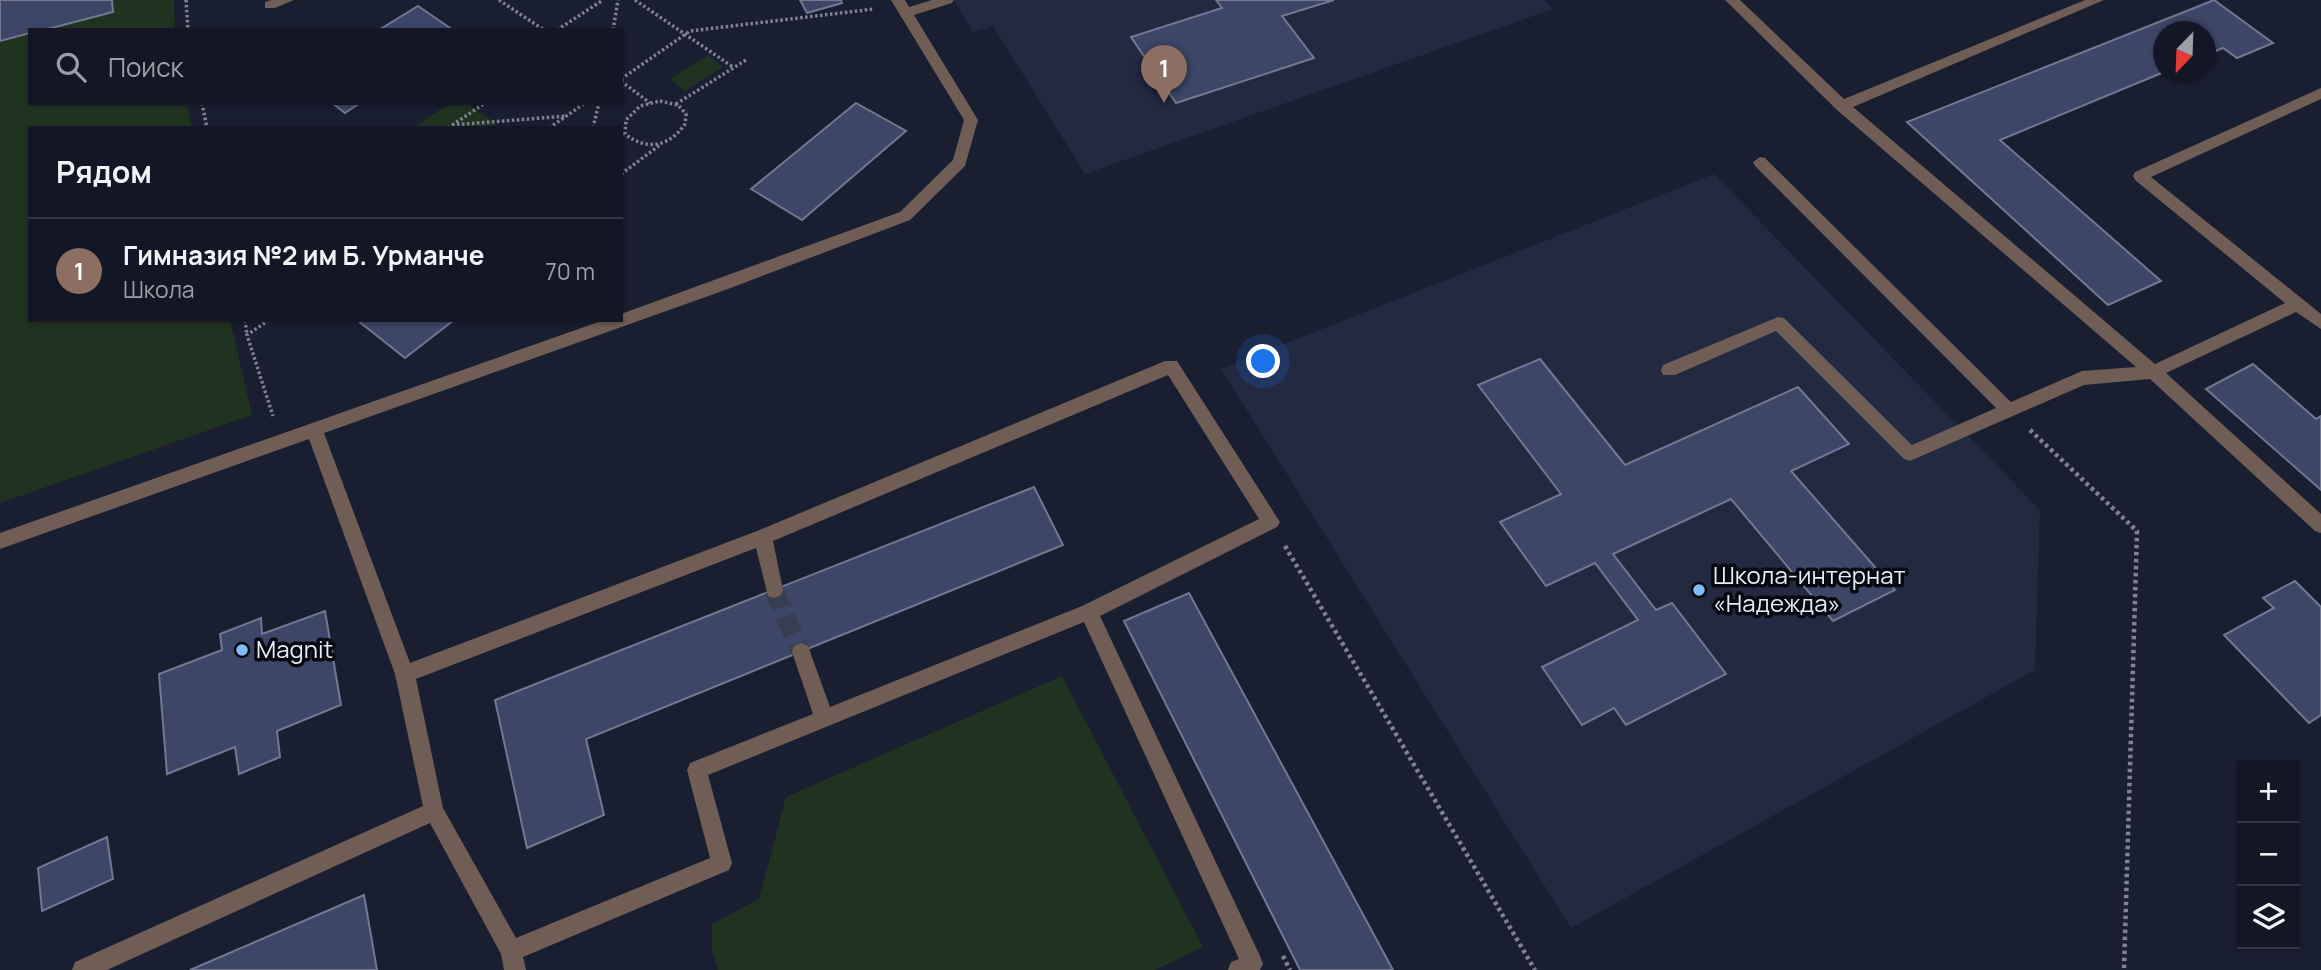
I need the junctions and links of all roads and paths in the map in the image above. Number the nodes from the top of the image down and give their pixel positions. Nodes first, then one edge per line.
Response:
1 (186, 0) edge
2 (287, 0) edge
3 (499, 0) edge
4 (603, 0) edge
5 (618, 0) edge
6 (635, 0) edge
7 (947, 0) edge
8 (1732, 0) edge
9 (2097, 0) edge
10 (270, 5) dead end
11 (903, 6) edge
12 (188, 28) edge
13 (541, 28) edge
14 (560, 28) edge
15 (613, 28) edge
16 (684, 36) junction
17 (746, 60) dead end
18 (733, 67) junction
19 (623, 79) edge
20 (623, 82) edge
21 (2321, 93) edge
22 (650, 103) junction
23 (676, 104) junction
24 (202, 105) edge
25 (482, 105) edge
26 (582, 105) edge
27 (598, 105) edge
28 (1842, 106) junction
29 (566, 116) junction
30 (207, 126) edge
31 (450, 126) edge
32 (552, 126) edge
33 (593, 126) edge
34 (660, 145) junction
35 (1760, 162) dead end
36 (623, 173) edge
37 (2297, 304) junction
38 (623, 320) edge
39 (244, 322) edge
40 (265, 322) edge
41 (618, 322) edge
42 (2321, 323) edge
43 (247, 335) junction
44 (1669, 370) dead end
45 (2153, 372) junction
46 (2009, 410) junction
47 (314, 430) junction
48 (281, 441) junction
49 (1271, 522) junction
50 (2321, 525) edge
51 (763, 537) junction
52 (0, 541) edge
53 (774, 590) tunnel mouth
54 (1089, 612) junction
55 (801, 652) tunnel mouth
56 (405, 674) junction
57 (825, 719) junction
58 (434, 811) junction
59 (513, 960) edge
60 (83, 970) edge
61 (1239, 970) edge
62 (1535, 970) edge
63 (2124, 970) edge

1 - 12 path
2 - 10 lane
3 - 13 path
4 - 14 path
5 - 15 path
6 - 16 path
7 - 11 lane
8 - 28 lane
9 - 28 lane
11 - 16 path
11 - 38 lane
16 - 18 path
16 - 19 path
17 - 18 path
18 - 23 path
20 - 22 path
21 - 37 lane
22 - 23 path
22 - 34 path
23 - 34 path
24 - 30 path
25 - 31 path
26 - 29 path
27 - 33 path
28 - 45 lane
29 - 31 path
29 - 32 path
34 - 36 path
35 - 46 lane
37 - 42 lane
37 - 45 lane
39 - 43 path
40 - 43 path
41 - 47 lane
43 - 48 path
44 - 46 lane
45 - 46 lane
45 - 50 lane
46 - 63 path
47 - 48 lane
47 - 56 lane
48 - 52 lane
49 - 51 lane
49 - 54 lane
49 - 62 path
51 - 53 lane
51 - 56 lane
54 - 57 lane
54 - 61 lane
55 - 57 lane
56 - 58 lane
57 - 59 lane
58 - 59 lane
58 - 60 lane

